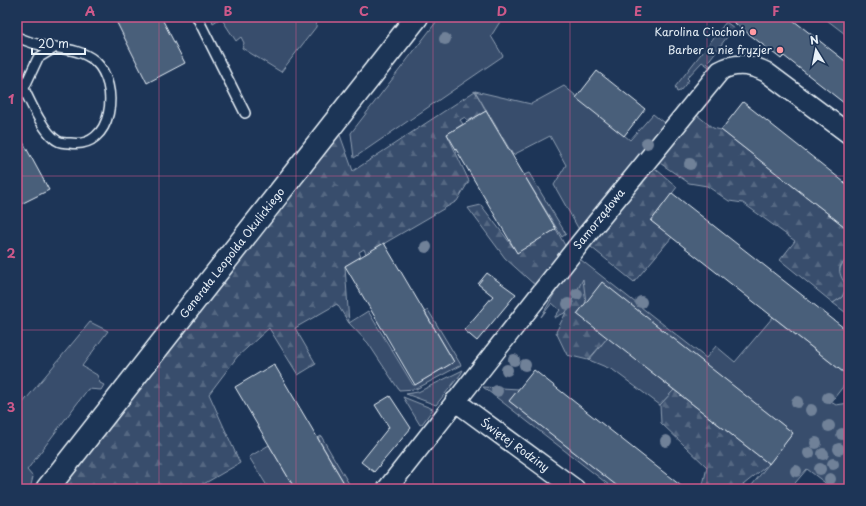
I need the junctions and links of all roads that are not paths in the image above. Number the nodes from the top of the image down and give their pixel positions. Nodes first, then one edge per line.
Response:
1 (197, 17) edge
2 (416, 17) edge
3 (17, 37) edge
4 (56, 47) junction
5 (17, 74) edge
6 (24, 88) junction
7 (245, 113) dead end
8 (849, 134) edge
9 (455, 401) junction
10 (47, 489) edge
11 (387, 489) edge
12 (575, 489) edge

1 - 7 lane
2 - 10 main road, Generała Leopolda Okulickiego
3 - 4 lane
4 - 6 lane
4 - 6 lane
5 - 6 lane
8 - 9 street, Samorządowa
9 - 11 street, Samorządowa
9 - 12 street, Świętej Rodziny

